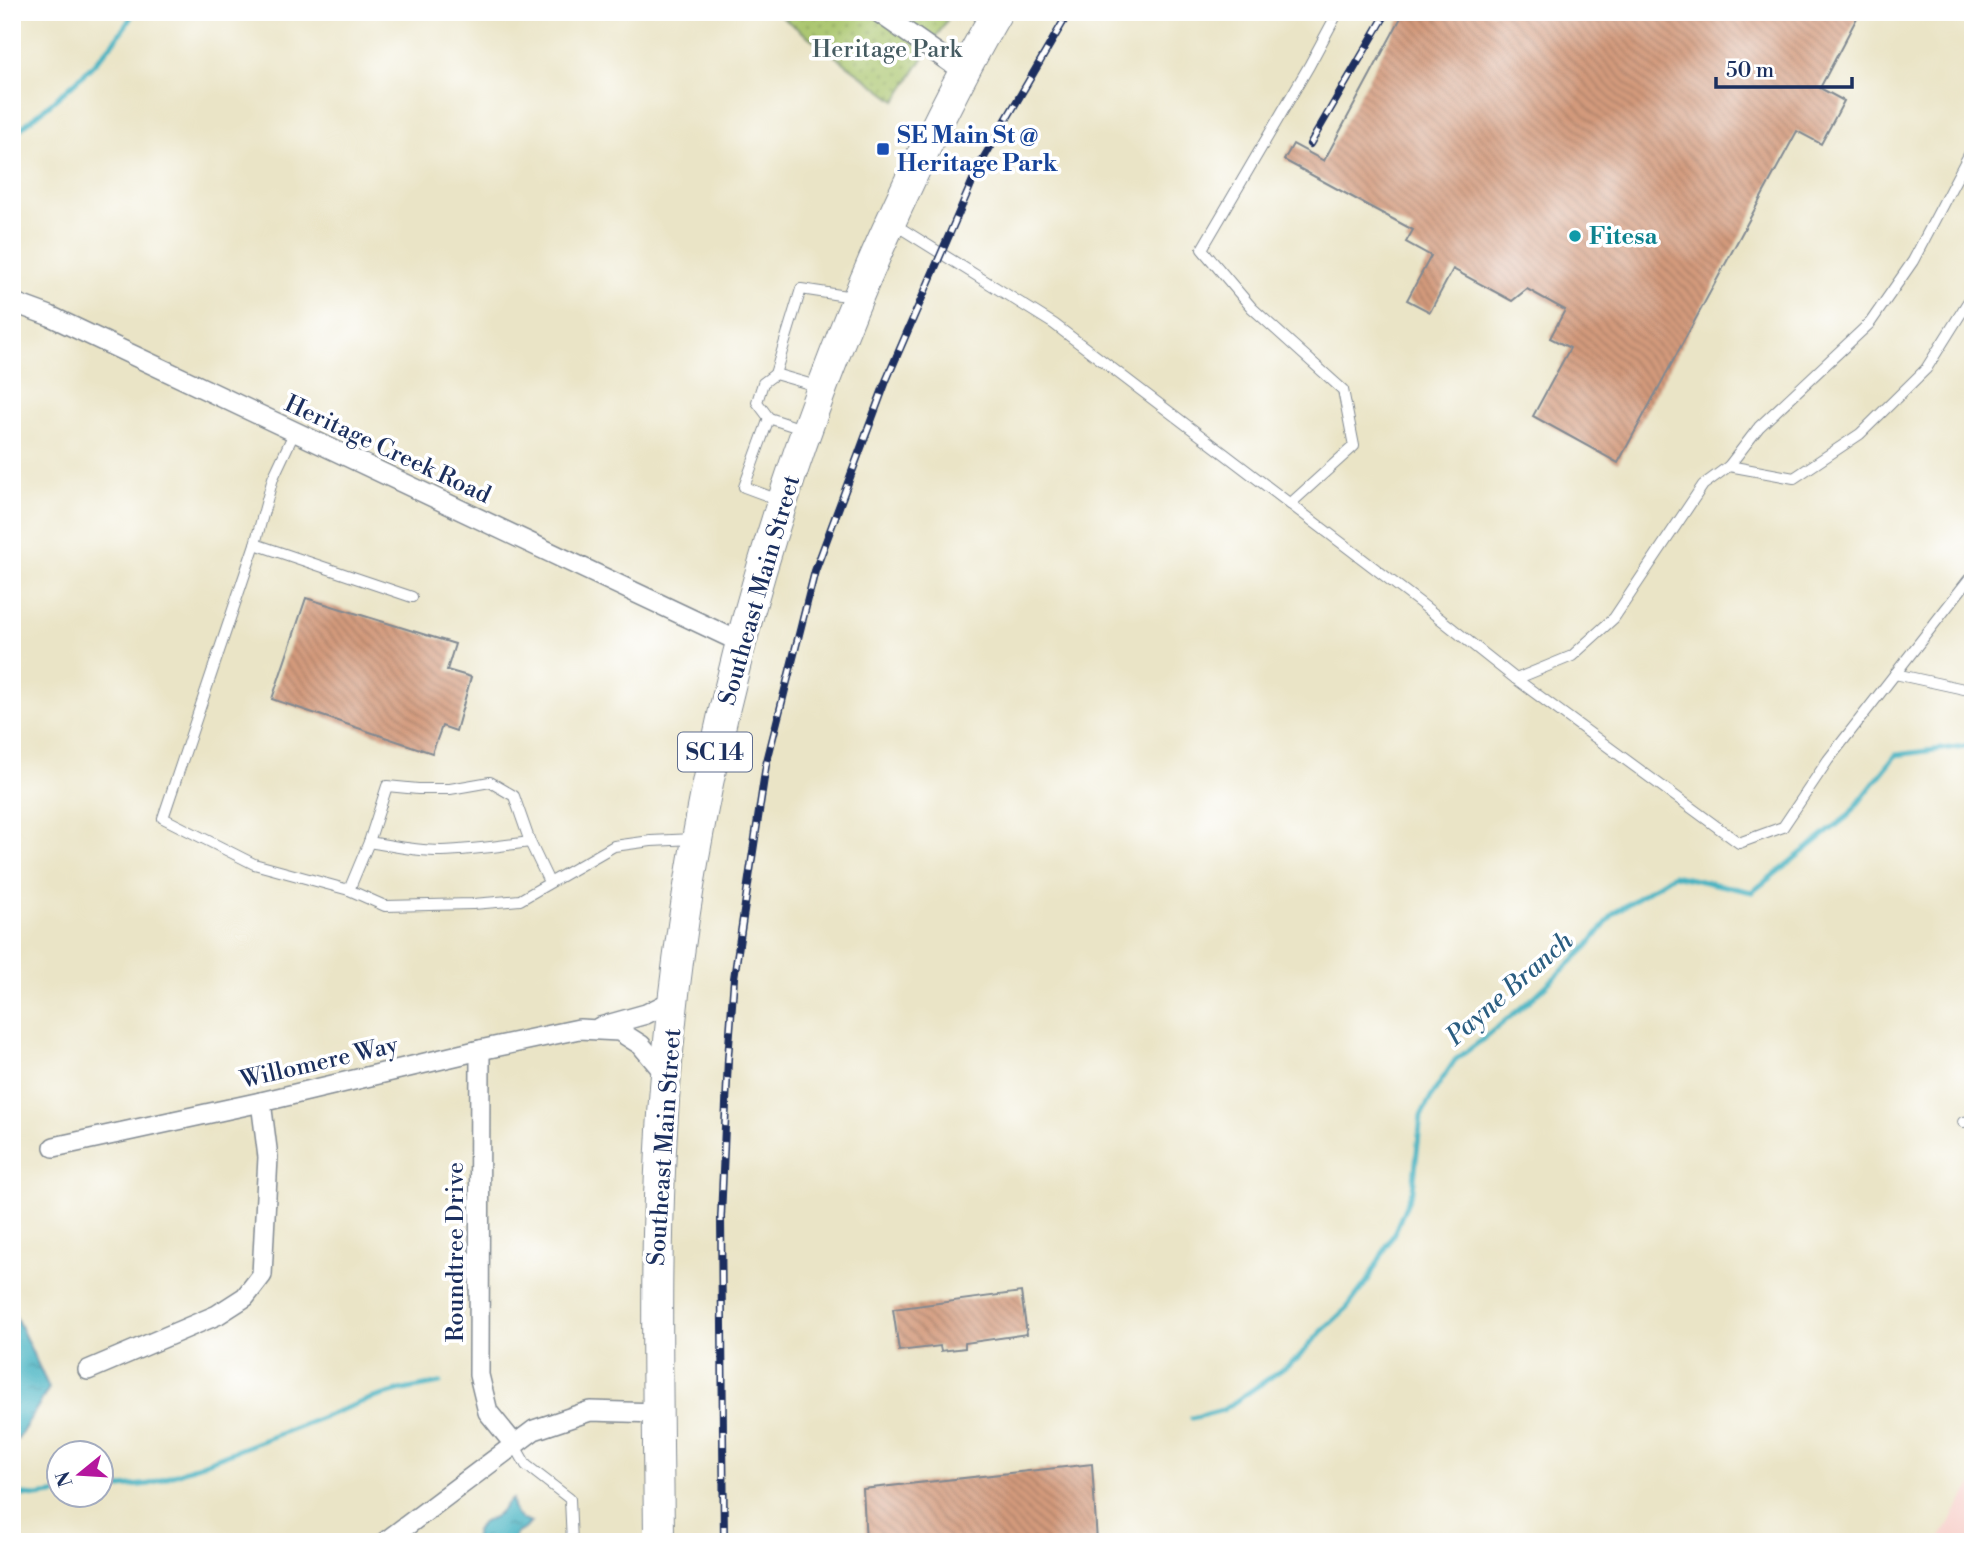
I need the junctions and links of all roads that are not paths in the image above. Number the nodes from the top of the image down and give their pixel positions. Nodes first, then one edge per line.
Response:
1 (878, 12) edge
2 (997, 12) edge
3 (1338, 12) edge
4 (964, 72) junction
5 (1973, 147) edge
6 (891, 221) junction
7 (1973, 294) edge
8 (857, 298) junction
9 (12, 302) edge
10 (775, 374) junction
11 (822, 388) junction
12 (769, 418) junction
13 (806, 430) junction
14 (295, 432) junction
15 (1729, 466) junction
16 (783, 502) junction
17 (1290, 504) junction
18 (254, 544) junction
19 (1973, 574) edge
20 (412, 597) dead end
21 (742, 643) junction
22 (1895, 674) junction
23 (1516, 679) junction
24 (1973, 691) edge
25 (698, 839) junction
26 (369, 842) junction
27 (530, 842) junction
28 (549, 882) junction
29 (349, 890) junction
30 (674, 1000) junction
31 (596, 1029) junction
32 (480, 1049) junction
33 (666, 1075) junction
34 (261, 1102) junction
35 (54, 1147) dead end
36 (88, 1370) dead end
37 (658, 1413) junction
38 (514, 1444) junction
39 (385, 1542) edge
40 (572, 1542) edge
41 (659, 1542) edge

1 - 4 street
2 - 4 main road, Southeast Main Street / SC 14
3 - 17 lane
4 - 6 main road, Southeast Main Street / SC 14
5 - 15 lane
6 - 8 main road, Southeast Main Street / SC 14
6 - 17 lane
7 - 15 lane
8 - 10 lane
8 - 11 main road, Southeast Main Street / SC 14
9 - 14 street, Heritage Creek Road
10 - 11 lane
10 - 12 lane
11 - 13 main road, Southeast Main Street / SC 14
12 - 13 lane
12 - 16 lane
13 - 16 main road, Southeast Main Street / SC 14
14 - 18 lane
14 - 21 street, Heritage Creek Road
15 - 23 lane
16 - 21 main road, Southeast Main Street / SC 14
17 - 23 lane
18 - 20 lane
18 - 29 lane
19 - 22 lane
21 - 25 main road, Southeast Main Street / SC 14
22 - 23 lane
22 - 24 lane
25 - 28 lane
25 - 30 main road, Southeast Main Street / SC 14
26 - 27 lane
26 - 27 lane
26 - 29 lane
27 - 28 lane
28 - 29 lane
30 - 31 street, Willomere Way
30 - 33 main road, Southeast Main Street / SC 14
31 - 32 street, Willomere Way
31 - 33 street, Willomere Way
32 - 34 street, Willomere Way
32 - 38 street, Roundtree Drive
33 - 37 main road, Southeast Main Street / SC 14
34 - 35 street, Willomere Way
34 - 36 street
37 - 38 street
37 - 41 main road, Southeast Main Street / SC 14
38 - 39 street
38 - 40 lane

